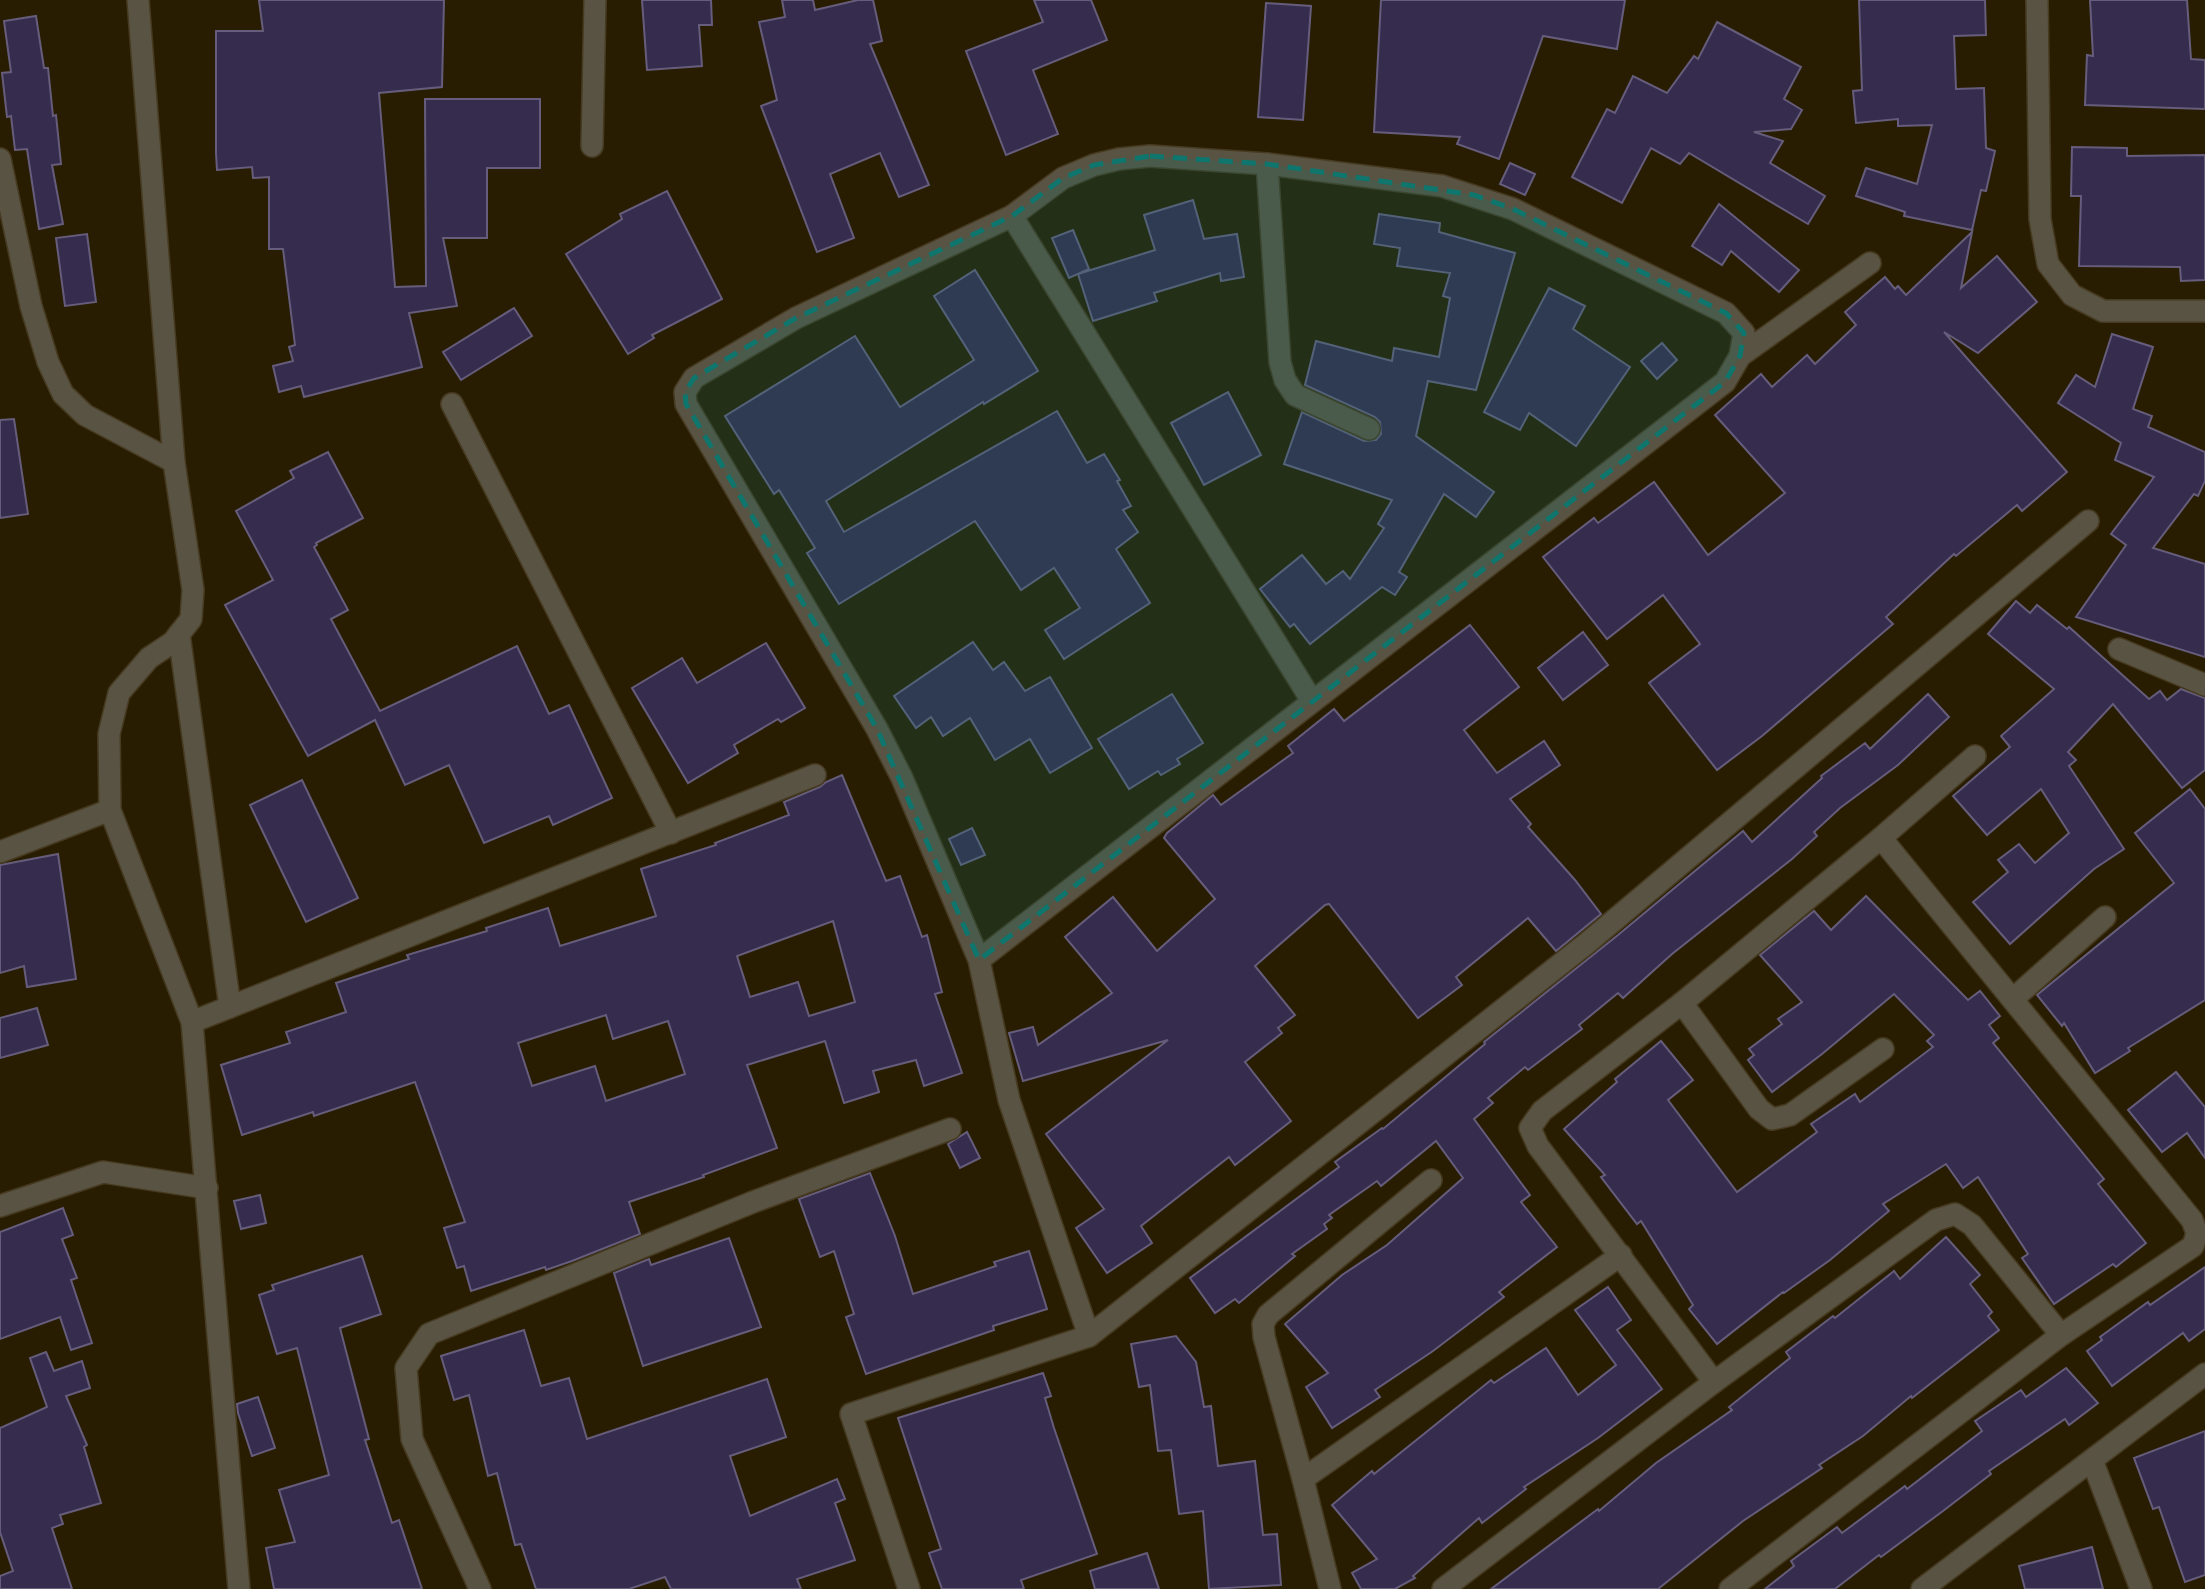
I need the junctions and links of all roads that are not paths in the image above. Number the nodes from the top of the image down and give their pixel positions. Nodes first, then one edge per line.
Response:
1 (138, 0) edge
2 (595, 0) edge
3 (2037, 0) edge
4 (593, 146) dead end
5 (0, 159) edge
6 (1267, 164) junction
7 (1012, 216) junction
8 (1870, 263) dead end
9 (2205, 312) edge
10 (1740, 356) junction
11 (452, 404) dead end
12 (1369, 429) dead end
13 (174, 462) junction
14 (2088, 521) dead end
15 (179, 634) junction
16 (2119, 649) dead end
17 (2205, 685) edge
18 (1312, 701) junction
19 (1975, 756) dead end
20 (815, 775) dead end
21 (110, 810) junction
22 (671, 833) junction
23 (1881, 838) junction
24 (0, 852) edge
25 (2105, 917) dead end
26 (979, 960) junction
27 (2013, 999) junction
28 (1682, 1003) junction
29 (230, 1007) junction
30 (192, 1021) junction
31 (1883, 1049) dead end
32 (950, 1129) dead end
33 (1431, 1180) dead end
34 (207, 1188) junction
35 (0, 1206) edge
36 (1621, 1255) junction
37 (2061, 1335) junction
38 (1089, 1336) junction
39 (2205, 1374) edge
40 (1714, 1382) junction
41 (2092, 1460) junction
42 (1303, 1479) junction
43 (239, 1589) edge
44 (480, 1589) edge
45 (909, 1589) edge
46 (1330, 1589) edge
47 (1443, 1589) edge
48 (1730, 1589) edge
49 (1922, 1589) edge
50 (2141, 1589) edge

1 - 13 street
2 - 4 street
3 - 9 street
5 - 13 street
6 - 7 street
6 - 10 street
6 - 12 street
7 - 18 street
7 - 26 street
8 - 10 street
10 - 18 street
11 - 22 street
13 - 15 street
14 - 38 street
15 - 21 street
15 - 29 street
16 - 17 street
18 - 26 street
19 - 23 street
20 - 22 street
21 - 24 street
21 - 30 street
22 - 29 street
23 - 27 street
23 - 28 street
25 - 27 street
26 - 38 street
27 - 37 street
28 - 31 street
28 - 36 street
29 - 30 street
30 - 34 street
32 - 44 street
33 - 42 street
34 - 35 street
34 - 43 street
36 - 40 street
36 - 42 street
37 - 40 street
37 - 48 street
38 - 45 street
39 - 41 street
40 - 47 street
41 - 49 street
41 - 50 street
42 - 46 street

